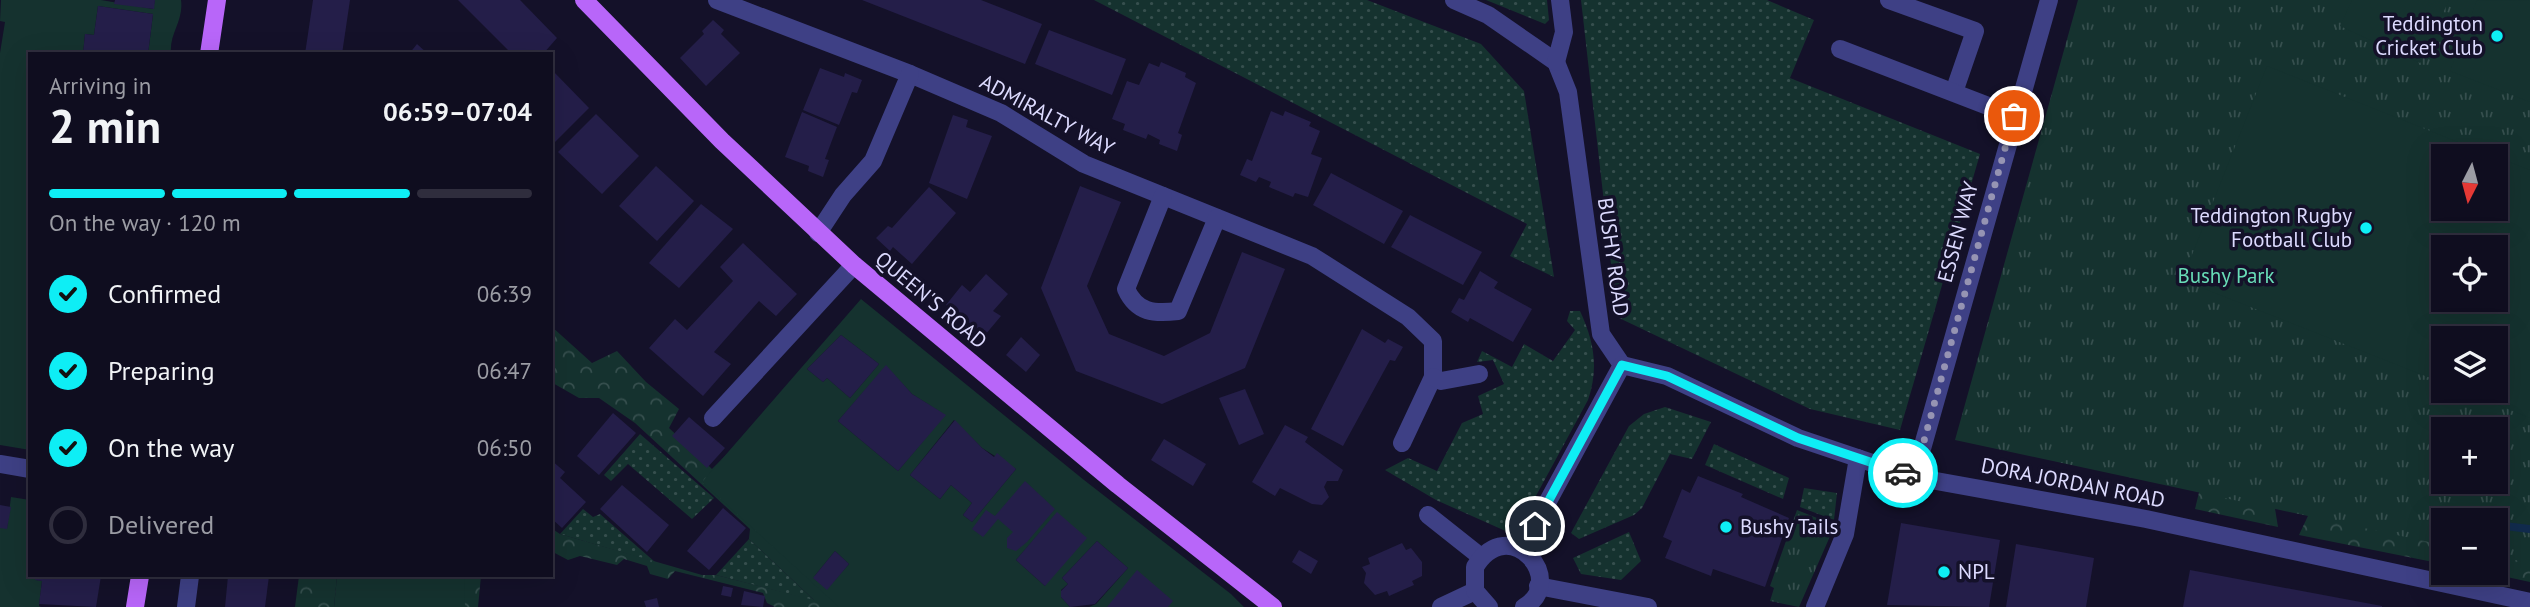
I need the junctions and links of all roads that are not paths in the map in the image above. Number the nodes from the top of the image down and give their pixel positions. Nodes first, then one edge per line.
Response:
1 (217, 0) edge
2 (584, 0) edge
3 (717, 0) edge
4 (1454, 0) edge
5 (1560, 0) edge
6 (1889, 0) edge
7 (2049, 0) edge
8 (1840, 49) dead end
9 (209, 52) edge
10 (1556, 62) junction
11 (910, 74) junction
12 (1954, 92) junction
13 (2014, 116) junction
14 (1163, 196) junction
15 (1217, 218) junction
16 (818, 233) junction
17 (854, 265) junction
18 (1622, 365) junction
19 (1479, 374) dead end
20 (1433, 377) junction
21 (713, 418) dead end
22 (1402, 443) dead end
23 (1858, 458) junction
24 (0, 464) edge
25 (28, 469) edge
26 (1914, 477) junction
27 (1428, 515) dead end
28 (1522, 549) junction
29 (1481, 557) junction
30 (140, 577) edge
31 (190, 577) edge
32 (1538, 586) junction
33 (1475, 591) junction
34 (2530, 601) edge
35 (135, 607) edge
36 (186, 607) edge
37 (1273, 607) edge
38 (1441, 607) edge
39 (1489, 607) edge
40 (1524, 607) edge
41 (1648, 607) edge
42 (1815, 607) edge

1 - 9 main road
2 - 16 main road, QUEEN'S ROAD
3 - 11 street, ADMIRALTY WAY
4 - 10 street
5 - 10 street
6 - 12 street
7 - 13 street, ESSEN WAY
8 - 12 street
10 - 18 street, BUSHY ROAD
11 - 14 street, ADMIRALTY WAY
11 - 16 street
12 - 13 street
13 - 26 street, ESSEN WAY
14 - 15 street, ADMIRALTY WAY
14 - 15 street
15 - 20 street, ADMIRALTY WAY
16 - 17 main road, QUEEN'S ROAD
17 - 21 street
17 - 37 main road, QUEEN'S ROAD
18 - 23 street, DORA JORDAN ROAD
18 - 28 street
19 - 20 street
20 - 22 street, ADMIRALTY WAY
23 - 26 street, DORA JORDAN ROAD
23 - 42 street
24 - 25 street
26 - 34 street, DORA JORDAN ROAD
27 - 29 street
28 - 29 street
28 - 32 street
29 - 33 street
30 - 35 main road
31 - 36 street
32 - 40 street
32 - 41 street
33 - 38 street
33 - 39 street

